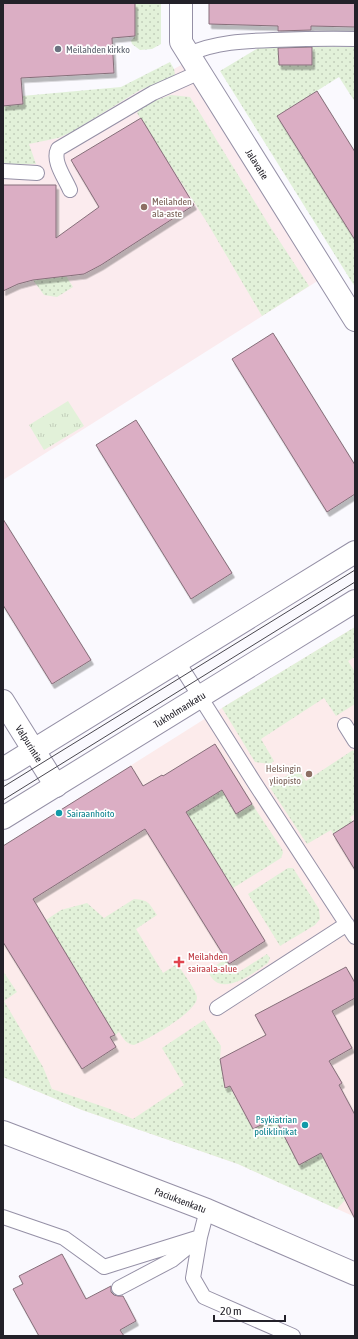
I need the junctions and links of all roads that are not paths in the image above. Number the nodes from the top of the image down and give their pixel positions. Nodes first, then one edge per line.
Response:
1 (181, 3) edge
2 (355, 39) edge
3 (194, 63) junction
4 (3, 171) edge
5 (37, 173) dead end
6 (70, 190) dead end
7 (355, 320) edge
8 (355, 552) edge
9 (355, 601) edge
10 (178, 662) junction
11 (200, 697) junction
12 (3, 701) edge
13 (345, 725) dead end
14 (355, 741) edge
15 (34, 750) junction
16 (3, 769) edge
17 (56, 786) junction
18 (3, 818) edge
19 (347, 924) junction
20 (355, 937) edge
21 (218, 1008) dead end
22 (3, 1132) edge
23 (207, 1210) junction
24 (3, 1217) edge
25 (200, 1237) junction
26 (355, 1274) edge
27 (119, 1288) dead end
28 (293, 1336) edge

1 - 3 main road, Jalavatie
2 - 3 lane
3 - 6 lane
3 - 7 main road, Jalavatie
4 - 5 lane
8 - 10 main road
9 - 11 main road, Tukholmankatu
10 - 11 lane
10 - 15 main road
11 - 17 main road, Tukholmankatu
11 - 19 lane
12 - 15 main road, Valpurintie
13 - 14 lane
15 - 16 main road
15 - 17 main road, Valpurintie
17 - 18 main road, Tukholmankatu
19 - 20 lane
19 - 21 lane
22 - 23 main road, Paciuksenkatu
23 - 25 lane
23 - 26 main road, Paciuksenkatu
24 - 25 lane
25 - 27 lane
25 - 28 lane

